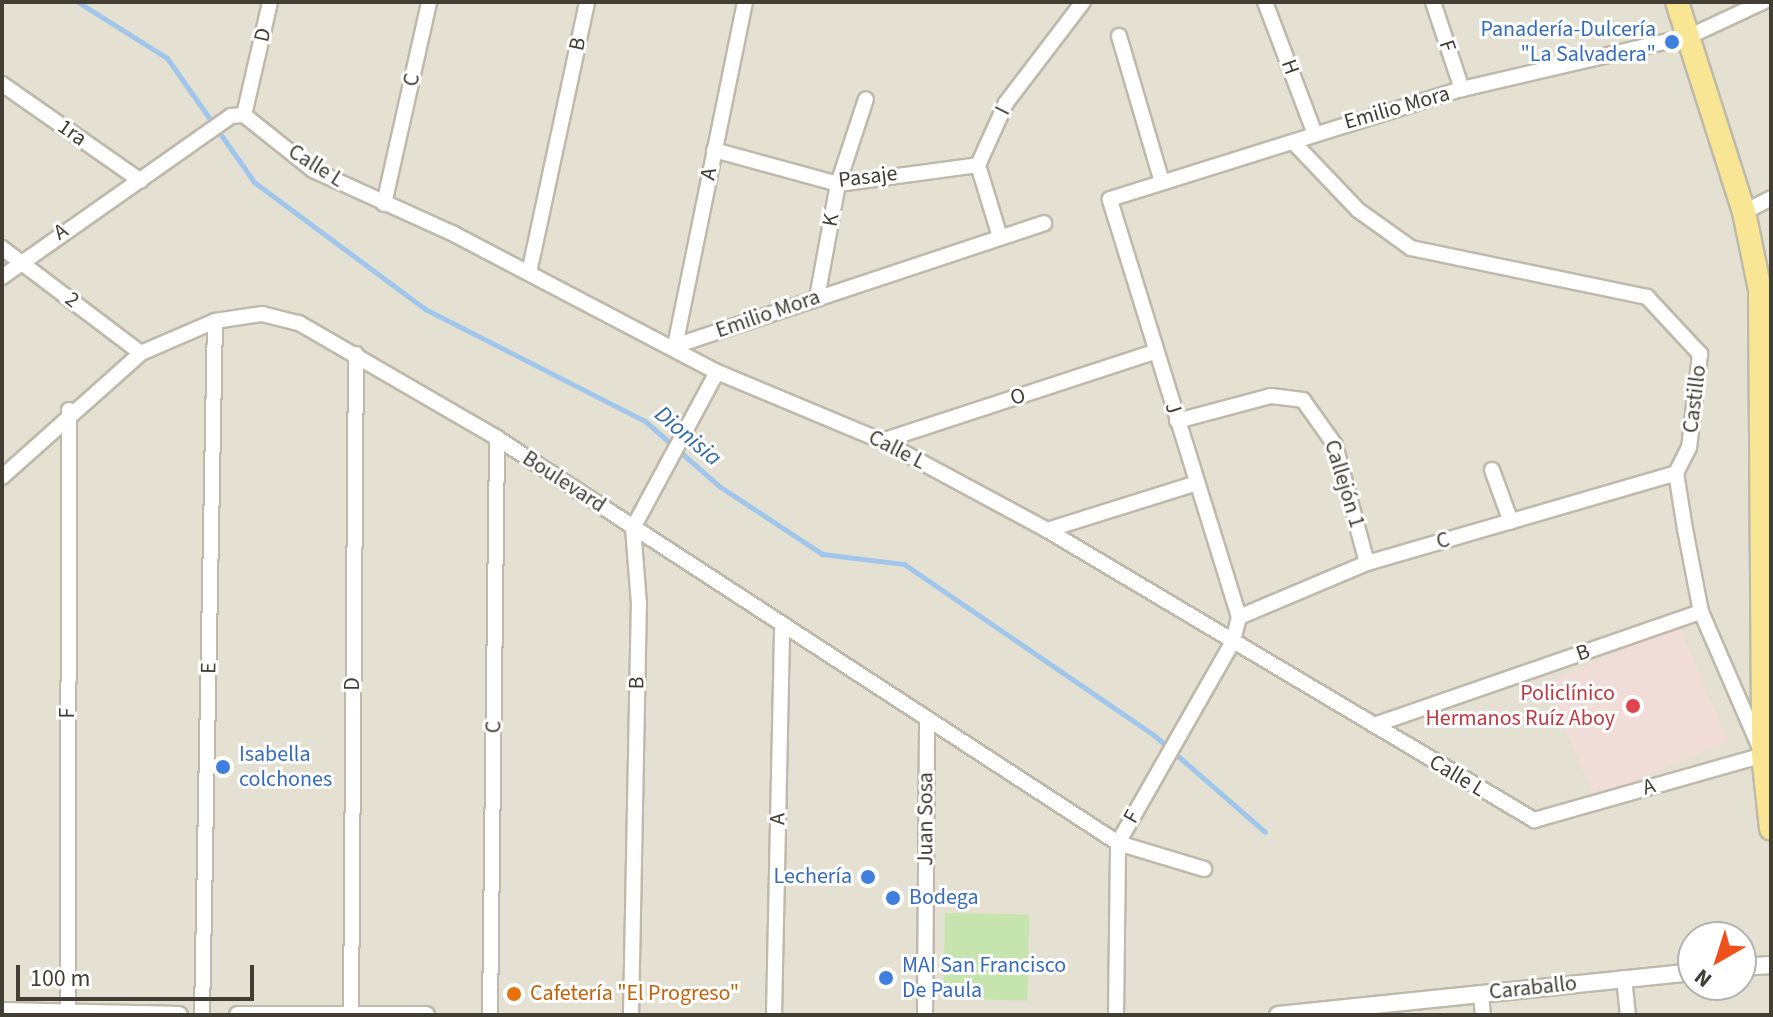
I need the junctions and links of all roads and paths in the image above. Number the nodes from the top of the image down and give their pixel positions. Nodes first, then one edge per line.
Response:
1 (270, 2) edge
2 (429, 2) edge
3 (587, 2) edge
4 (745, 2) edge
5 (1083, 2) edge
6 (1265, 2) edge
7 (1433, 2) edge
8 (1677, 2) edge
9 (1763, 2) edge
10 (1119, 36) dead end
11 (1690, 36) junction
12 (2, 84) edge
13 (1462, 89) junction
14 (866, 99) dead end
15 (237, 116) junction
16 (1314, 132) junction
17 (1296, 145) junction
18 (714, 150) junction
19 (978, 165) junction
20 (1161, 179) junction
21 (141, 181) junction
22 (838, 184) junction
23 (1771, 198) edge
24 (1110, 199) joint
25 (384, 204) junction
26 (1744, 212) junction
27 (1044, 223) dead end
28 (1000, 237) junction
29 (2, 248) edge
30 (19, 259) junction
31 (529, 273) junction
32 (2, 277) edge
33 (817, 298) junction
34 (215, 321) junction
35 (675, 346) junction
36 (1154, 352) junction
37 (141, 353) junction
38 (356, 354) junction
39 (717, 372) junction
40 (69, 410) junction
41 (1177, 421) junction
42 (497, 438) junction
43 (882, 441) junction
44 (1492, 470) dead end
45 (1676, 473) junction
46 (2, 477) edge
47 (1197, 483) junction
48 (1511, 522) junction
49 (633, 528) junction
50 (1047, 530) junction
51 (1367, 563) junction
52 (1701, 612) junction
53 (1239, 617) junction
54 (782, 624) junction
55 (1233, 641) junction
56 (927, 720) junction
57 (1374, 725) junction
58 (1763, 755) junction
59 (1534, 820) joint
60 (1771, 829) edge
61 (1118, 843) junction
62 (1204, 869) dead end
63 (1677, 973) edge
64 (1624, 978) junction
65 (1481, 994) junction
66 (2, 1011) edge
67 (1323, 1013) edge
68 (68, 1014) edge
69 (351, 1014) edge
70 (179, 1015) edge
71 (202, 1015) edge
72 (238, 1015) edge
73 (426, 1015) edge
74 (490, 1015) edge
75 (631, 1015) edge
76 (774, 1015) edge
77 (925, 1015) edge
78 (1116, 1015) edge
79 (1278, 1015) edge
80 (1483, 1015) edge
81 (1628, 1015) edge

1 - 15 street, D
2 - 25 street, C
3 - 31 street, B
4 - 18 street, A
5 - 19 street, I
6 - 16 street, H
7 - 13 street, F
8 - 11 main road
9 - 11 street
10 - 20 street
11 - 13 street, Emilio Mora
11 - 26 main road
12 - 21 street, 1ra
13 - 16 street, Emilio Mora
14 - 22 street, K
15 - 21 street, A
15 - 25 street, Calle L
16 - 17 street, Emilio Mora
17 - 20 street, Emilio Mora
17 - 45 street, Castillo
18 - 22 street, Pasaje
18 - 35 street, A
19 - 22 street, Pasaje
19 - 28 street
20 - 24 street, Emilio Mora
21 - 30 street, A
22 - 33 street, K
23 - 26 street
24 - 36 street, J
25 - 31 street, Calle L
26 - 58 main road
27 - 28 street, Emilio Mora
28 - 33 street, Emilio Mora
29 - 30 street, 2
30 - 32 street, A
30 - 37 street, 2
31 - 35 street, Calle L
33 - 35 street, Emilio Mora
34 - 37 street, Boulevard
34 - 38 street, Boulevard
34 - 71 street, E
35 - 39 street, Calle L
36 - 41 street, J
36 - 43 street, O
37 - 40 street, Boulevard
38 - 42 street, Boulevard
38 - 69 street, D
39 - 43 street, Calle L
39 - 49 street
40 - 46 street, Boulevard
40 - 68 street, F
41 - 47 street, J
41 - 51 street, Callejón 1
42 - 49 street, Boulevard
42 - 74 street, C
43 - 50 street, Calle L
44 - 48 street
45 - 48 street, C
45 - 52 street
47 - 50 street
47 - 53 street, J
48 - 51 street, C
49 - 54 street, Boulevard
49 - 75 street, B
50 - 55 street, Calle L
51 - 53 street, C
52 - 57 street, B
52 - 58 street
53 - 55 street
54 - 56 street, Boulevard
54 - 76 street, A
55 - 57 street, Calle L
55 - 61 street, F
56 - 61 street, Boulevard
56 - 77 street, Juan Sosa
57 - 59 street, Calle L
58 - 59 street, A
58 - 60 main road
61 - 62 street, Boulevard
61 - 78 street, F
63 - 64 street, Caraballo
64 - 65 street, Caraballo
64 - 81 street
65 - 67 street, Caraballo
65 - 80 street
66 - 68 street
67 - 79 street, Caraballo
68 - 70 street
69 - 72 street
69 - 73 street

